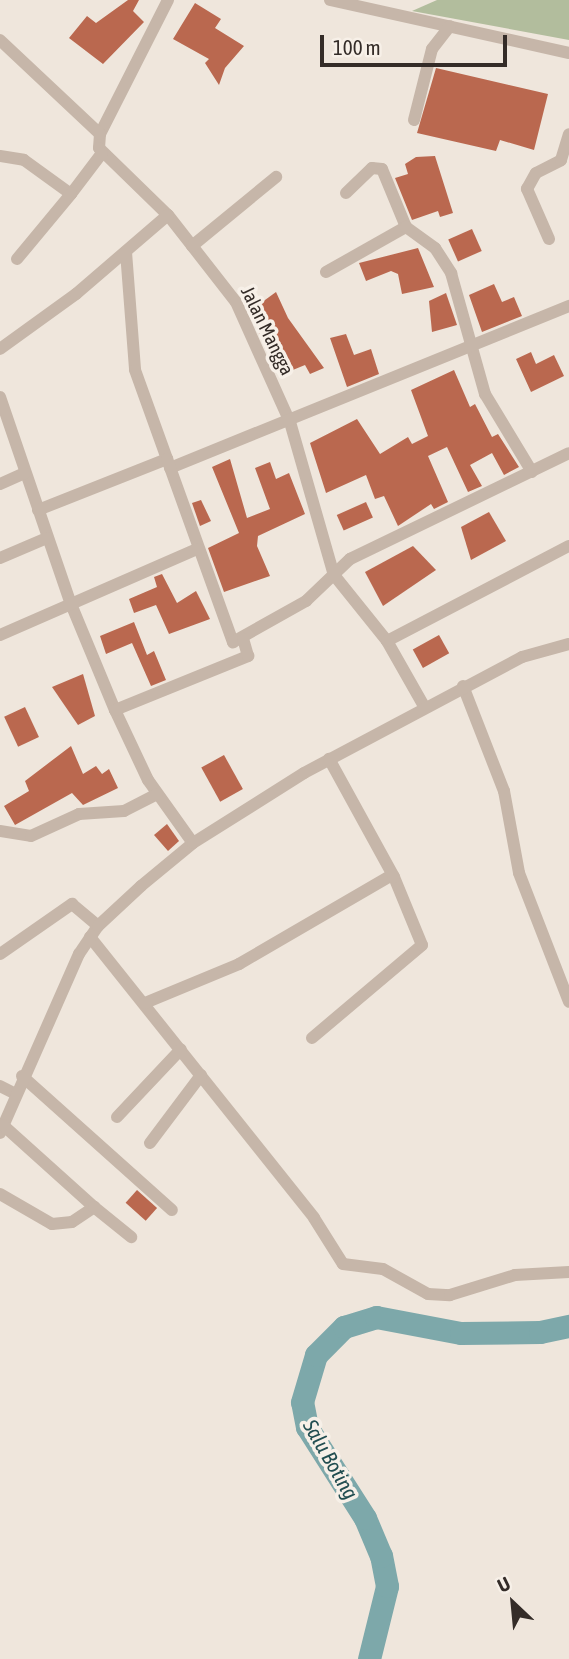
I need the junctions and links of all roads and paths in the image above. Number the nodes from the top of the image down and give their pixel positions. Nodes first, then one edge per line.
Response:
1 (169, 0) edge
2 (330, 0) edge
3 (450, 26) junction
4 (0, 40) edge
5 (569, 53) edge
6 (414, 120) dead end
7 (100, 134) junction
8 (569, 134) edge
9 (102, 153) junction
10 (0, 156) edge
11 (276, 177) dead end
12 (346, 193) dead end
13 (71, 194) junction
14 (168, 215) junction
15 (406, 227) junction
16 (549, 239) dead end
17 (192, 246) junction
18 (126, 252) junction
19 (17, 259) dead end
20 (327, 272) dead end
21 (569, 306) edge
22 (470, 346) junction
23 (0, 349) edge
24 (0, 397) edge
25 (289, 422) junction
26 (569, 453) edge
27 (168, 463) junction
28 (532, 472) junction
29 (25, 473) junction
30 (0, 484) edge
31 (38, 510) junction
32 (47, 538) junction
33 (569, 546) edge
34 (197, 549) junction
35 (0, 558) edge
36 (334, 575) junction
37 (71, 604) junction
38 (0, 635) edge
39 (243, 639) junction
40 (387, 641) junction
41 (569, 644) edge
42 (463, 686) junction
43 (424, 706) junction
44 (115, 710) junction
45 (329, 759) junction
46 (157, 794) junction
47 (0, 831) edge
48 (193, 843) junction
49 (392, 875) junction
50 (98, 926) junction
51 (90, 937) junction
52 (0, 954) edge
53 (569, 1002) edge
54 (145, 1003) junction
55 (312, 1038) dead end
56 (181, 1049) junction
57 (22, 1076) junction
58 (201, 1076) junction
59 (0, 1086) edge
60 (14, 1093) junction
61 (117, 1117) dead end
62 (1, 1129) edge
63 (150, 1143) dead end
64 (0, 1194) edge
65 (94, 1207) junction
66 (172, 1210) dead end
67 (131, 1237) dead end
68 (569, 1272) edge

1 - 7 street
2 - 3 street
3 - 5 street
3 - 6 street
4 - 7 street
7 - 9 street
8 - 16 street
9 - 13 street
9 - 14 street, Jalan Mangga
10 - 13 street
11 - 17 street
12 - 15 street
13 - 19 street
14 - 17 street, Jalan Mangga
14 - 18 street
15 - 20 street
15 - 22 street
17 - 25 street, Jalan Mangga
18 - 23 street
18 - 27 street
21 - 22 street
22 - 25 street
22 - 28 street
24 - 29 street
25 - 27 street
25 - 36 street, Jalan Mangga
26 - 28 street
27 - 31 street
27 - 34 street
28 - 36 street
29 - 30 street
29 - 31 street
31 - 32 street
32 - 35 street
32 - 37 street
33 - 40 street
34 - 37 street
34 - 39 street
36 - 39 street
36 - 40 street, Jalan Mangga
37 - 38 street
37 - 44 street
39 - 44 street
40 - 43 street, Jalan Mangga
41 - 42 street
42 - 43 street
42 - 53 street
43 - 45 street
44 - 46 street
45 - 48 street
45 - 49 street
46 - 47 street
46 - 48 street
48 - 50 street
49 - 54 street
49 - 55 street
50 - 51 street
50 - 52 street
51 - 54 street
51 - 57 street
54 - 56 street
56 - 58 street
56 - 61 street
57 - 60 street
57 - 66 street
58 - 63 street
58 - 68 street
59 - 60 street
60 - 62 street
62 - 65 street
64 - 65 street
65 - 67 street

